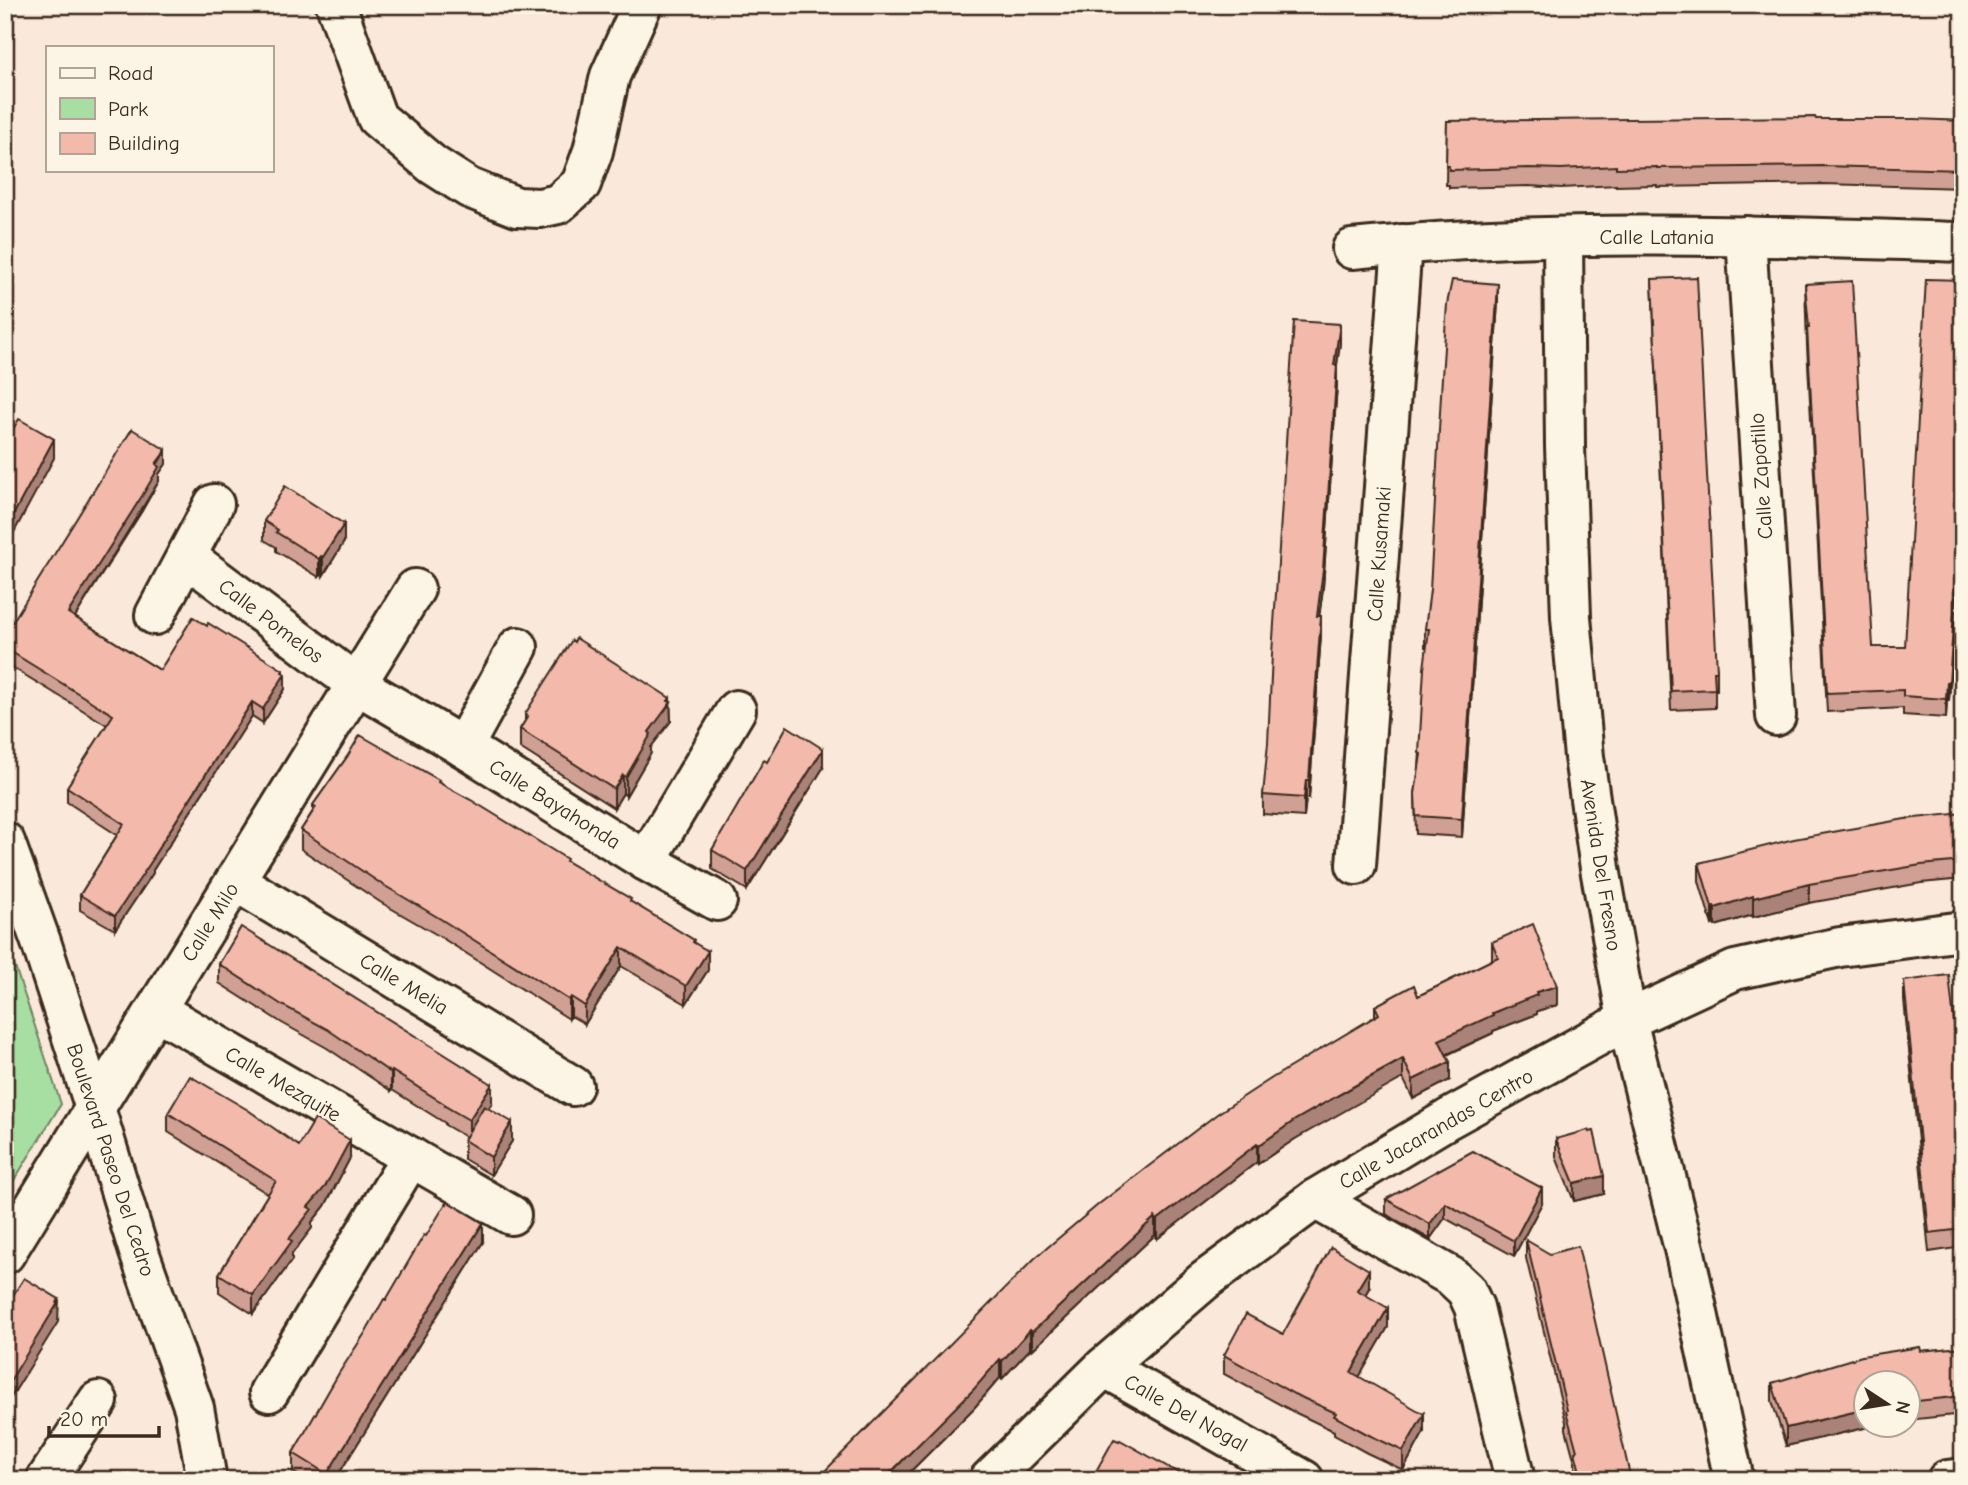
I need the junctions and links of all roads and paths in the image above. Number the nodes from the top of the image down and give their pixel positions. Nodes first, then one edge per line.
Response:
1 (336, 5) edge
2 (642, 5) edge
3 (1746, 236) junction
4 (1563, 237) junction
5 (1963, 242) edge
6 (1402, 244) junction
7 (1352, 249) dead end
8 (214, 504) dead end
9 (187, 557) junction
10 (415, 589) dead end
11 (155, 615) dead end
12 (518, 647) dead end
13 (356, 684) junction
14 (736, 710) dead end
15 (1776, 716) dead end
16 (463, 747) junction
17 (5, 842) edge
18 (646, 861) junction
19 (1356, 864) dead end
20 (235, 881) junction
21 (717, 901) dead end
22 (1963, 931) edge
23 (156, 1010) junction
24 (1627, 1020) junction
25 (573, 1086) dead end
26 (95, 1108) junction
27 (411, 1157) junction
28 (1315, 1199) junction
29 (511, 1216) dead end
30 (5, 1254) edge
31 (1104, 1367) junction
32 (269, 1392) dead end
33 (98, 1401) dead end
34 (46, 1480) edge
35 (207, 1480) edge
36 (989, 1480) edge
37 (1304, 1480) edge
38 (1515, 1480) edge
39 (1734, 1480) edge

1 - 2 street
3 - 4 street, Calle Latania
3 - 5 street, Calle Latania
3 - 15 street, Calle Zapotillo
4 - 6 street, Calle Latania
4 - 24 street, Avenida Del Fresno
6 - 7 street, Calle Latania
6 - 19 street, Calle Kusamaki
8 - 9 street
9 - 11 street
9 - 13 street, Calle Pomelos
10 - 13 street, Calle Milo
12 - 16 street
13 - 16 street, Calle Bayahonda
13 - 20 street, Calle Milo
14 - 18 street
16 - 18 street, Calle Bayahonda
17 - 26 street, Boulevard Paseo Del Cedro
18 - 21 street, Calle Bayahonda
20 - 23 street, Calle Milo
20 - 25 street, Calle Melia
22 - 24 street, Calle Jacarandas Centro
23 - 26 street, Calle Milo
23 - 27 street, Calle Mezquite
24 - 28 street, Calle Jacarandas Centro
24 - 39 street, Avenida Del Fresno
26 - 30 street, Calle Milo
26 - 35 street, Boulevard Paseo Del Cedro
27 - 29 street, Calle Mezquite
27 - 32 street
28 - 31 street, Calle Jacarandas Centro
28 - 38 street
31 - 36 street, Calle Jacarandas Centro
31 - 37 street, Calle Del Nogal
33 - 34 street

